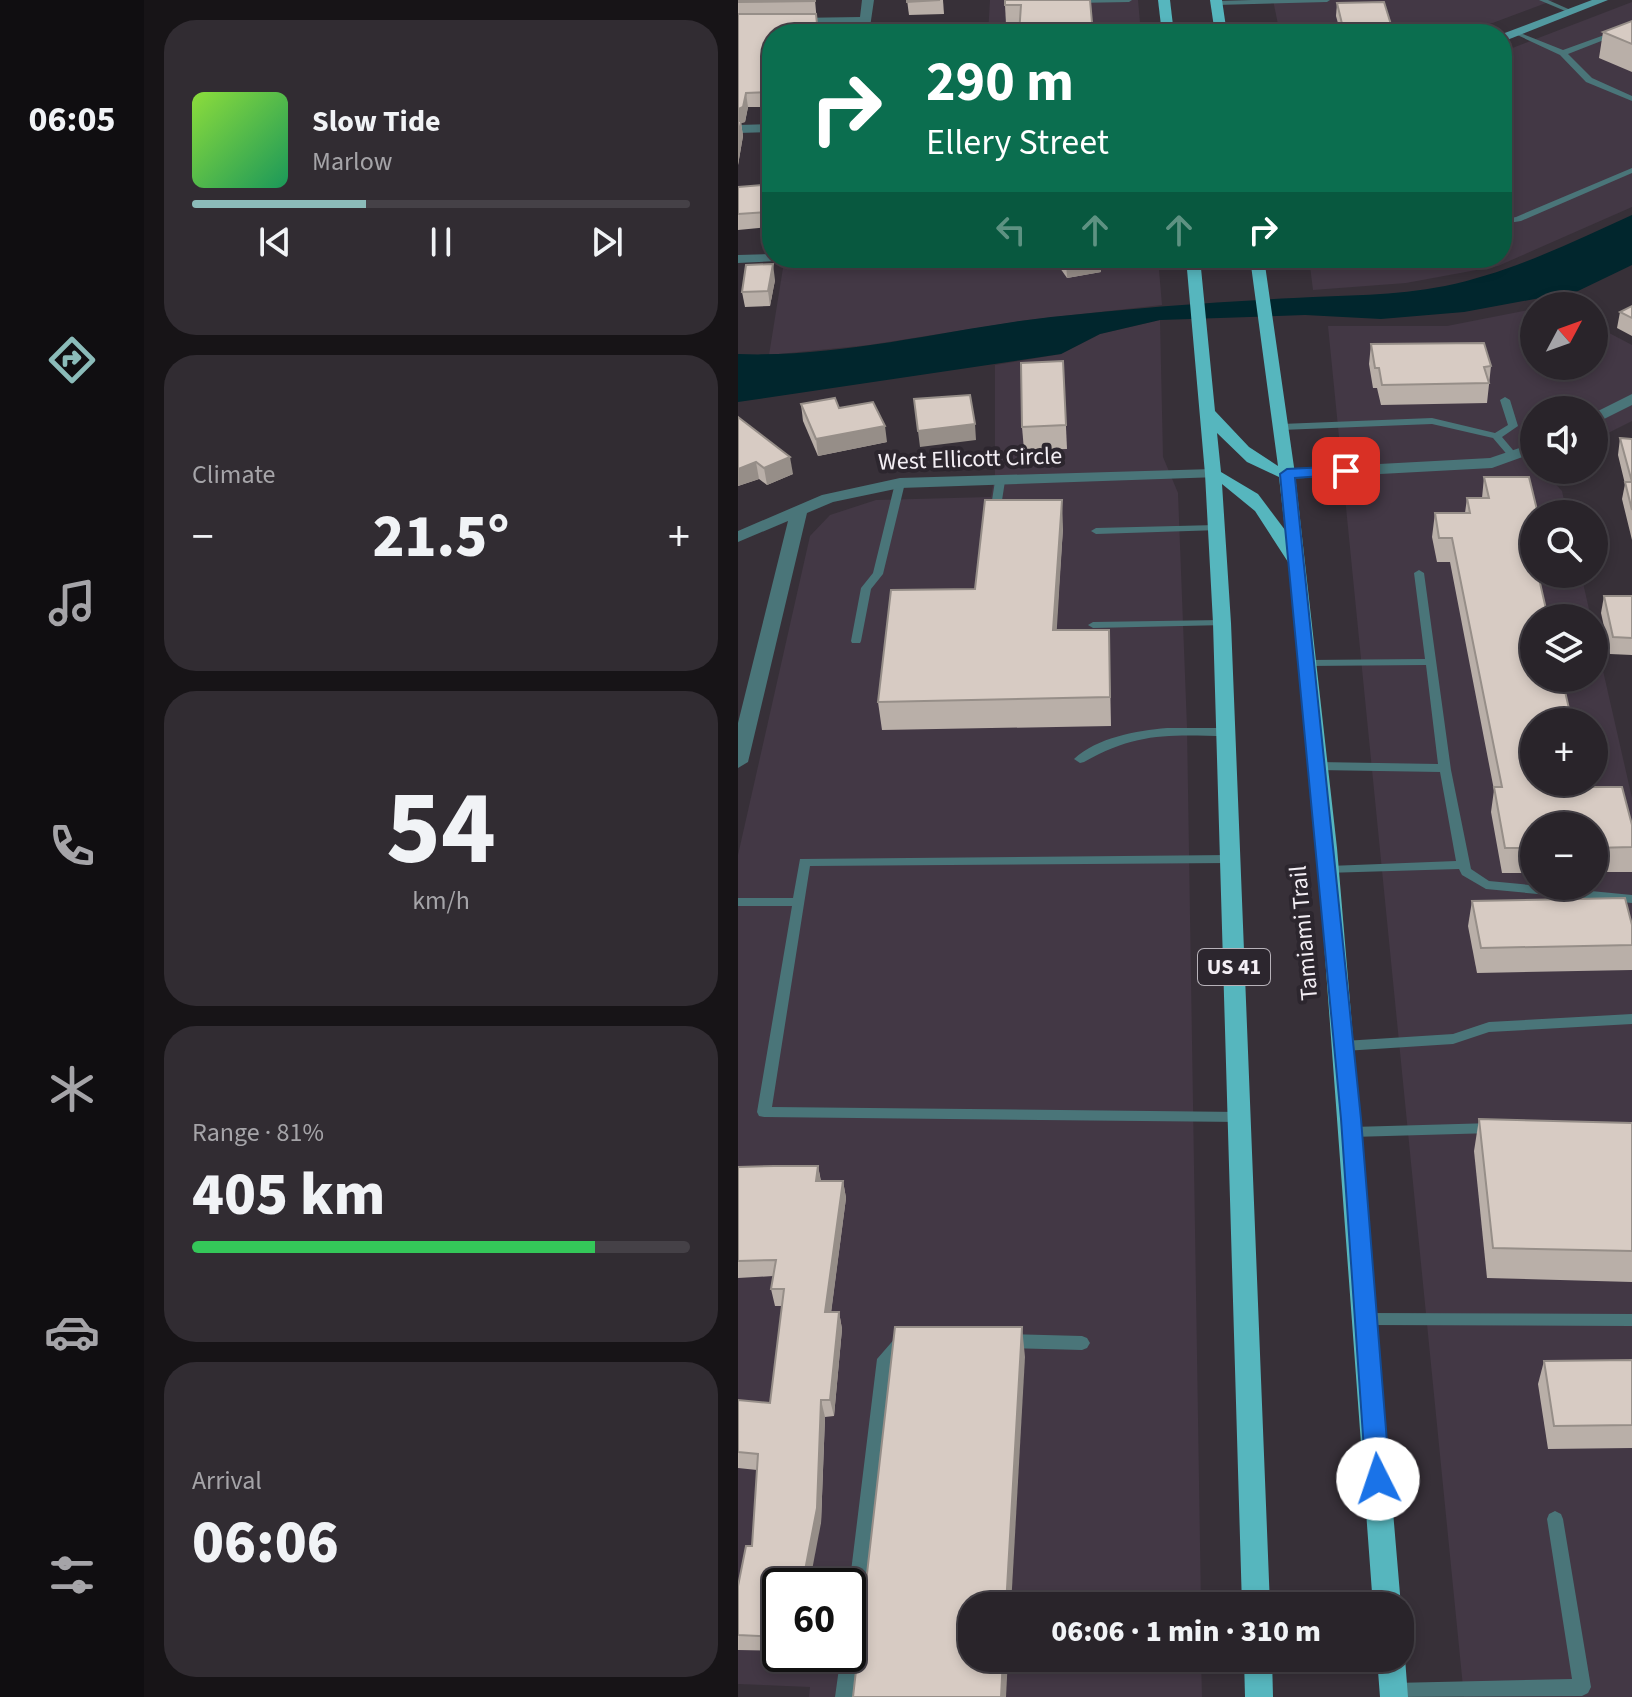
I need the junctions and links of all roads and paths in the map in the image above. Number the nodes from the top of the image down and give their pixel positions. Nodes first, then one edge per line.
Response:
1 (868, 0) edge
2 (1129, 0) edge
3 (1164, 0) edge
4 (1327, 0) edge
5 (1542, 0) edge
6 (1602, 0) edge
7 (1066, 1) edge
8 (1216, 2) edge
9 (1572, 12) junction
10 (865, 20) junction
11 (738, 22) edge
12 (864, 24) edge
13 (1167, 24) edge
14 (1219, 24) edge
15 (1632, 27) edge
16 (1516, 33) junction
17 (1512, 34) edge
18 (1563, 53) junction
19 (1632, 99) edge
20 (762, 128) edge
21 (738, 129) edge
22 (1632, 170) edge
23 (1512, 220) edge
24 (762, 258) edge
25 (738, 259) edge
26 (1194, 268) edge
27 (1259, 268) edge
28 (1632, 399) edge
29 (1505, 400) dead end
30 (1608, 412) edge
31 (1208, 413) junction
32 (1281, 427) junction
33 (1496, 436) junction
34 (1520, 453) edge
35 (1513, 456) junction
36 (1213, 474) junction
37 (1287, 474) junction
38 (1000, 481) junction
39 (900, 483) junction
40 (799, 511) junction
41 (1005, 515) edge
42 (1216, 528) junction
43 (1096, 531) dead end
44 (738, 537) edge
45 (1297, 564) junction
46 (1419, 573) dead end
47 (1222, 623) junction
48 (1093, 625) dead end
49 (856, 641) dead end
50 (1430, 662) junction
51 (1307, 663) junction
52 (1226, 732) junction
53 (1080, 759) dead end
54 (738, 762) edge
55 (1318, 766) junction
56 (1445, 768) junction
57 (1230, 859) junction
58 (1463, 865) junction
59 (1329, 870) junction
60 (1632, 899) edge
61 (738, 902) edge
62 (799, 902) junction
63 (1632, 1019) edge
64 (1344, 1046) junction
65 (1241, 1117) junction
66 (1506, 1128) edge
67 (1352, 1132) junction
68 (1366, 1319) junction
69 (1632, 1320) edge
70 (919, 1339) edge
71 (993, 1341) edge
72 (1082, 1343) dead end
73 (1555, 1519) dead end
74 (1256, 1592) edge
75 (1386, 1592) edge
76 (1258, 1672) edge
77 (1392, 1672) edge
78 (1394, 1694) edge
79 (844, 1697) edge
80 (1259, 1697) edge

1 - 10 street
2 - 7 lane
3 - 13 main road
4 - 8 lane
5 - 9 lane
6 - 9 street
8 - 14 main road
9 - 16 street
10 - 11 street
10 - 12 street
15 - 18 lane
16 - 17 street
16 - 18 lane
18 - 19 lane
20 - 21 street
22 - 23 lane
24 - 25 street
26 - 31 main road, US 41
27 - 32 main road, Tamiami Trail
28 - 30 street
29 - 33 lane
31 - 36 main road, US 41
31 - 37 main road
32 - 33 lane
32 - 37 main road, Tamiami Trail
33 - 35 lane
34 - 35 street
35 - 37 street
36 - 38 street, West Ellicott Circle
36 - 42 main road, US 41
36 - 45 main road
37 - 45 main road, Tamiami Trail
38 - 39 street, West Ellicott Circle
38 - 41 lane
39 - 40 street, West Ellicott Circle
39 - 49 lane
40 - 44 street, West Ellicott Circle
40 - 54 street
42 - 43 lane
42 - 47 main road, US 41
45 - 51 main road, Tamiami Trail
46 - 50 lane
47 - 48 lane
47 - 52 main road, US 41
50 - 51 lane
50 - 56 lane
51 - 55 main road, Tamiami Trail
52 - 53 lane
52 - 57 main road, US 41
55 - 56 lane
55 - 59 main road, Tamiami Trail
56 - 58 lane
57 - 62 lane
57 - 65 main road, US 41
58 - 59 lane
58 - 60 lane
59 - 64 main road, Tamiami Trail
61 - 62 lane
62 - 65 lane
63 - 64 lane
64 - 67 main road, Tamiami Trail
65 - 74 main road, US 41
66 - 67 lane
67 - 68 main road, Tamiami Trail
68 - 69 lane
68 - 75 main road, Tamiami Trail
70 - 79 lane
71 - 72 lane
73 - 78 lane
76 - 80 main road
77 - 78 main road

